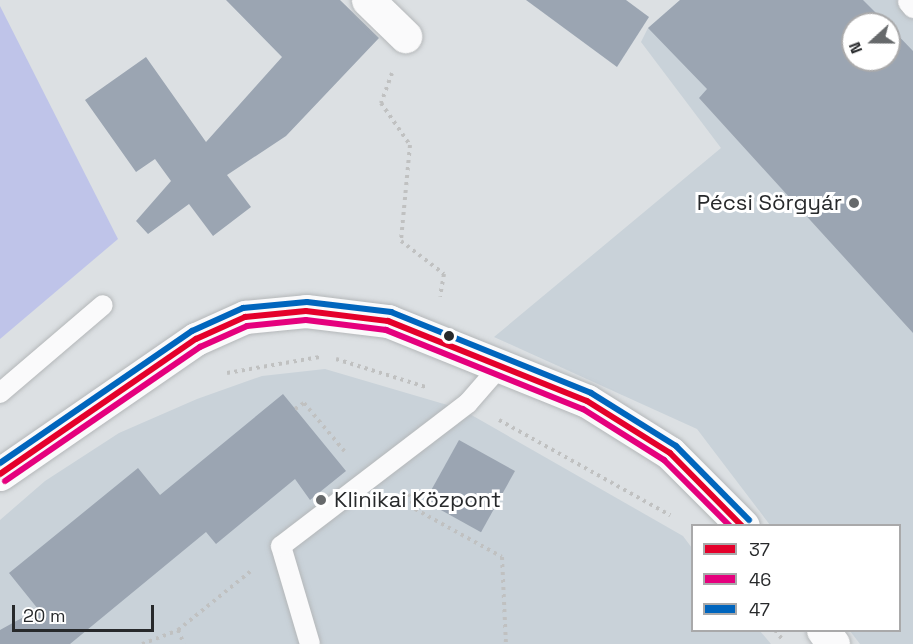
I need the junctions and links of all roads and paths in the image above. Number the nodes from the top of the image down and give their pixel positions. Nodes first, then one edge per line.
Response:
1 (368, 0) edge
2 (405, 36) joint
3 (103, 305) dead end
4 (433, 336) junction
5 (502, 364) junction
6 (218, 376) dead end
7 (0, 393) edge
8 (468, 403) junction
9 (295, 409) dead end
10 (393, 462) junction
11 (6, 469) edge
12 (365, 477) junction
13 (676, 519) dead end
14 (742, 524) edge
15 (281, 546) junction
16 (178, 630) junction
17 (142, 644) edge
18 (184, 644) edge
19 (310, 644) edge
20 (506, 644) edge

1 - 2 street
2 - 4 path
3 - 7 lane
4 - 5 street
4 - 11 street
5 - 8 lane
5 - 14 street
6 - 8 path
8 - 10 lane
8 - 13 path
9 - 12 path
10 - 12 lane
10 - 20 path
12 - 15 lane
15 - 16 path
15 - 19 lane
16 - 17 path
16 - 18 path

